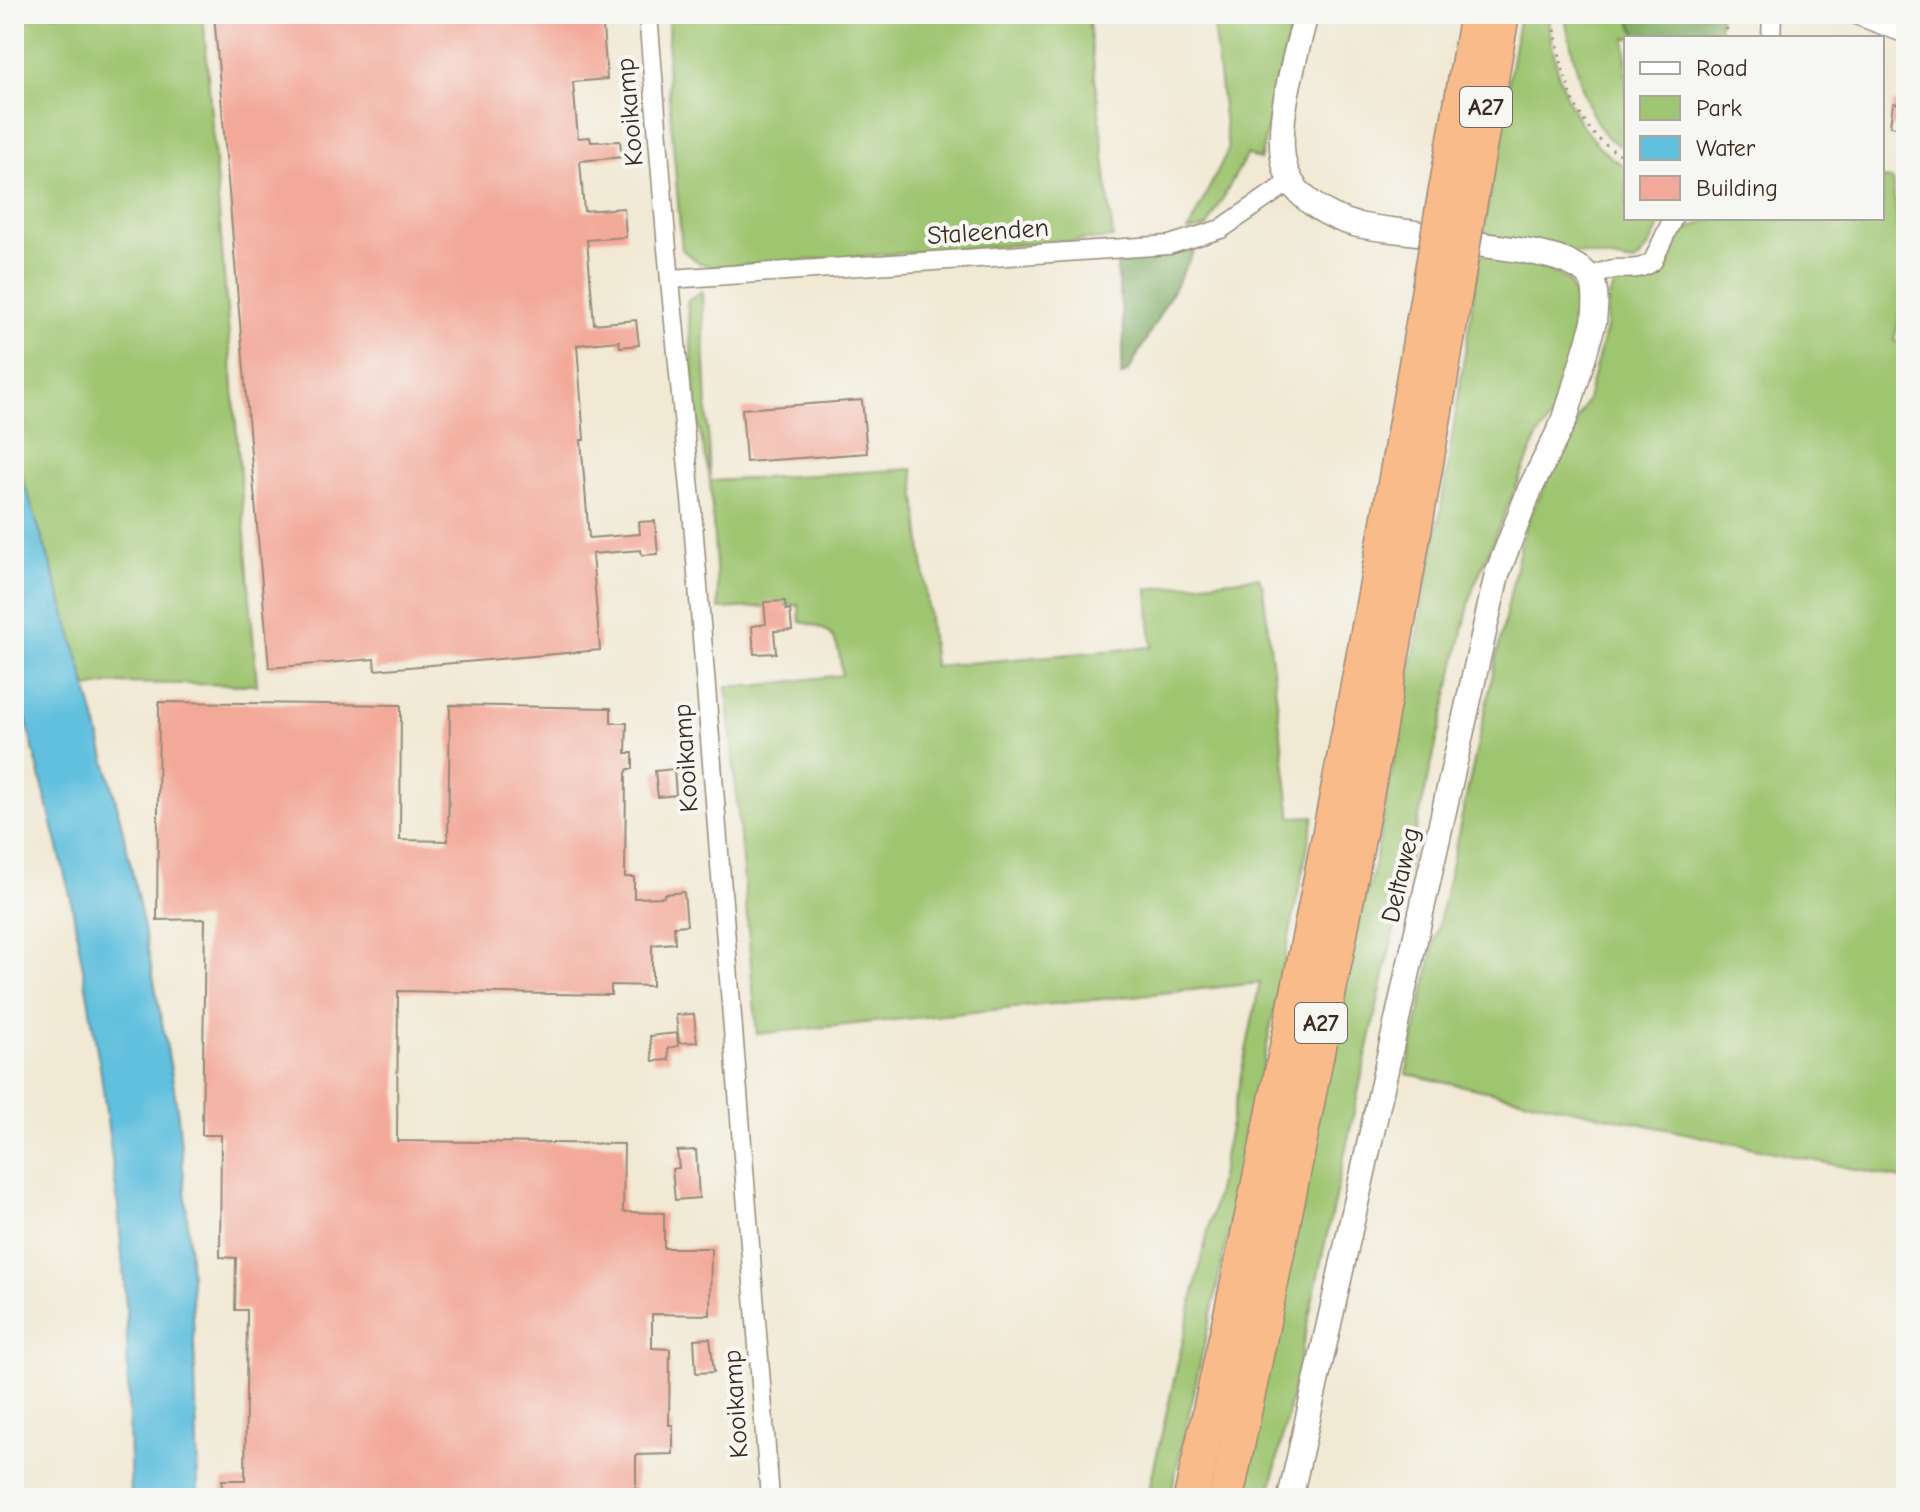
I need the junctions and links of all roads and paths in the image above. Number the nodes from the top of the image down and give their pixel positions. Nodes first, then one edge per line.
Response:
1 (648, 14) edge
2 (1306, 14) edge
3 (1477, 14) edge
4 (1502, 14) edge
5 (1553, 14) edge
6 (1729, 14) edge
7 (1772, 14) edge
8 (1853, 14) edge
9 (1906, 34) edge
10 (1725, 36) edge
11 (1771, 36) edge
12 (1624, 155) edge
13 (1292, 180) junction
14 (1457, 199) junction
15 (1672, 220) edge
16 (1416, 233) dead end
17 (1478, 244) dead end
18 (1590, 277) junction
19 (670, 279) junction
20 (1444, 279) junction
21 (770, 1498) edge
22 (1191, 1498) edge
23 (1226, 1498) edge
24 (1290, 1498) edge

1 - 19 street, Kooikamp
2 - 13 street
3 - 14 highway, A27
4 - 14 highway, A27
5 - 12 path
6 - 10 path
7 - 11 street
8 - 9 street
13 - 16 street
13 - 19 street, Staleenden
14 - 20 highway, A27, bridge
15 - 18 street
17 - 18 street
18 - 24 street, Deltaweg
19 - 21 street, Kooikamp
20 - 22 highway, A27
20 - 23 highway, A27

